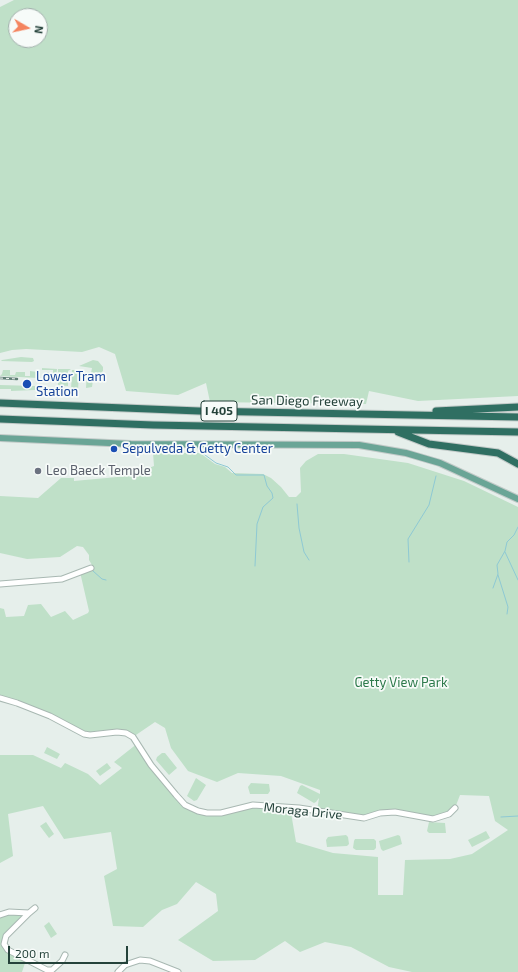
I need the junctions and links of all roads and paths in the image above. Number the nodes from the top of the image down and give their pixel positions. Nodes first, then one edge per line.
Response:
1 (0, 403) edge
2 (518, 407) edge
3 (387, 414) junction
4 (472, 416) junction
5 (518, 417) edge
6 (0, 419) edge
7 (518, 422) edge
8 (518, 428) edge
9 (391, 430) junction
10 (509, 432) junction
11 (518, 432) edge
12 (0, 438) edge
13 (518, 464) edge
14 (518, 499) edge
15 (91, 568) dead end
16 (0, 584) edge
17 (0, 698) edge
18 (455, 808) dead end
19 (35, 908) dead end
20 (29, 912) junction
21 (0, 915) edge
22 (65, 955) dead end
23 (118, 972) edge
24 (178, 972) edge

1 - 3 highway, San Diego Freeway / I 405
2 - 3 highway
3 - 4 highway, San Diego Freeway / I 405
4 - 5 highway, San Diego Freeway / I 405
4 - 7 highway
6 - 9 highway, San Diego Freeway / I 405
8 - 10 highway
9 - 10 highway, San Diego Freeway / I 405
9 - 13 highway
10 - 11 highway, San Diego Freeway / I 405
12 - 14 main road
15 - 16 street
17 - 18 street, Moraga Drive
19 - 20 street
20 - 21 street
20 - 22 street
23 - 24 street

